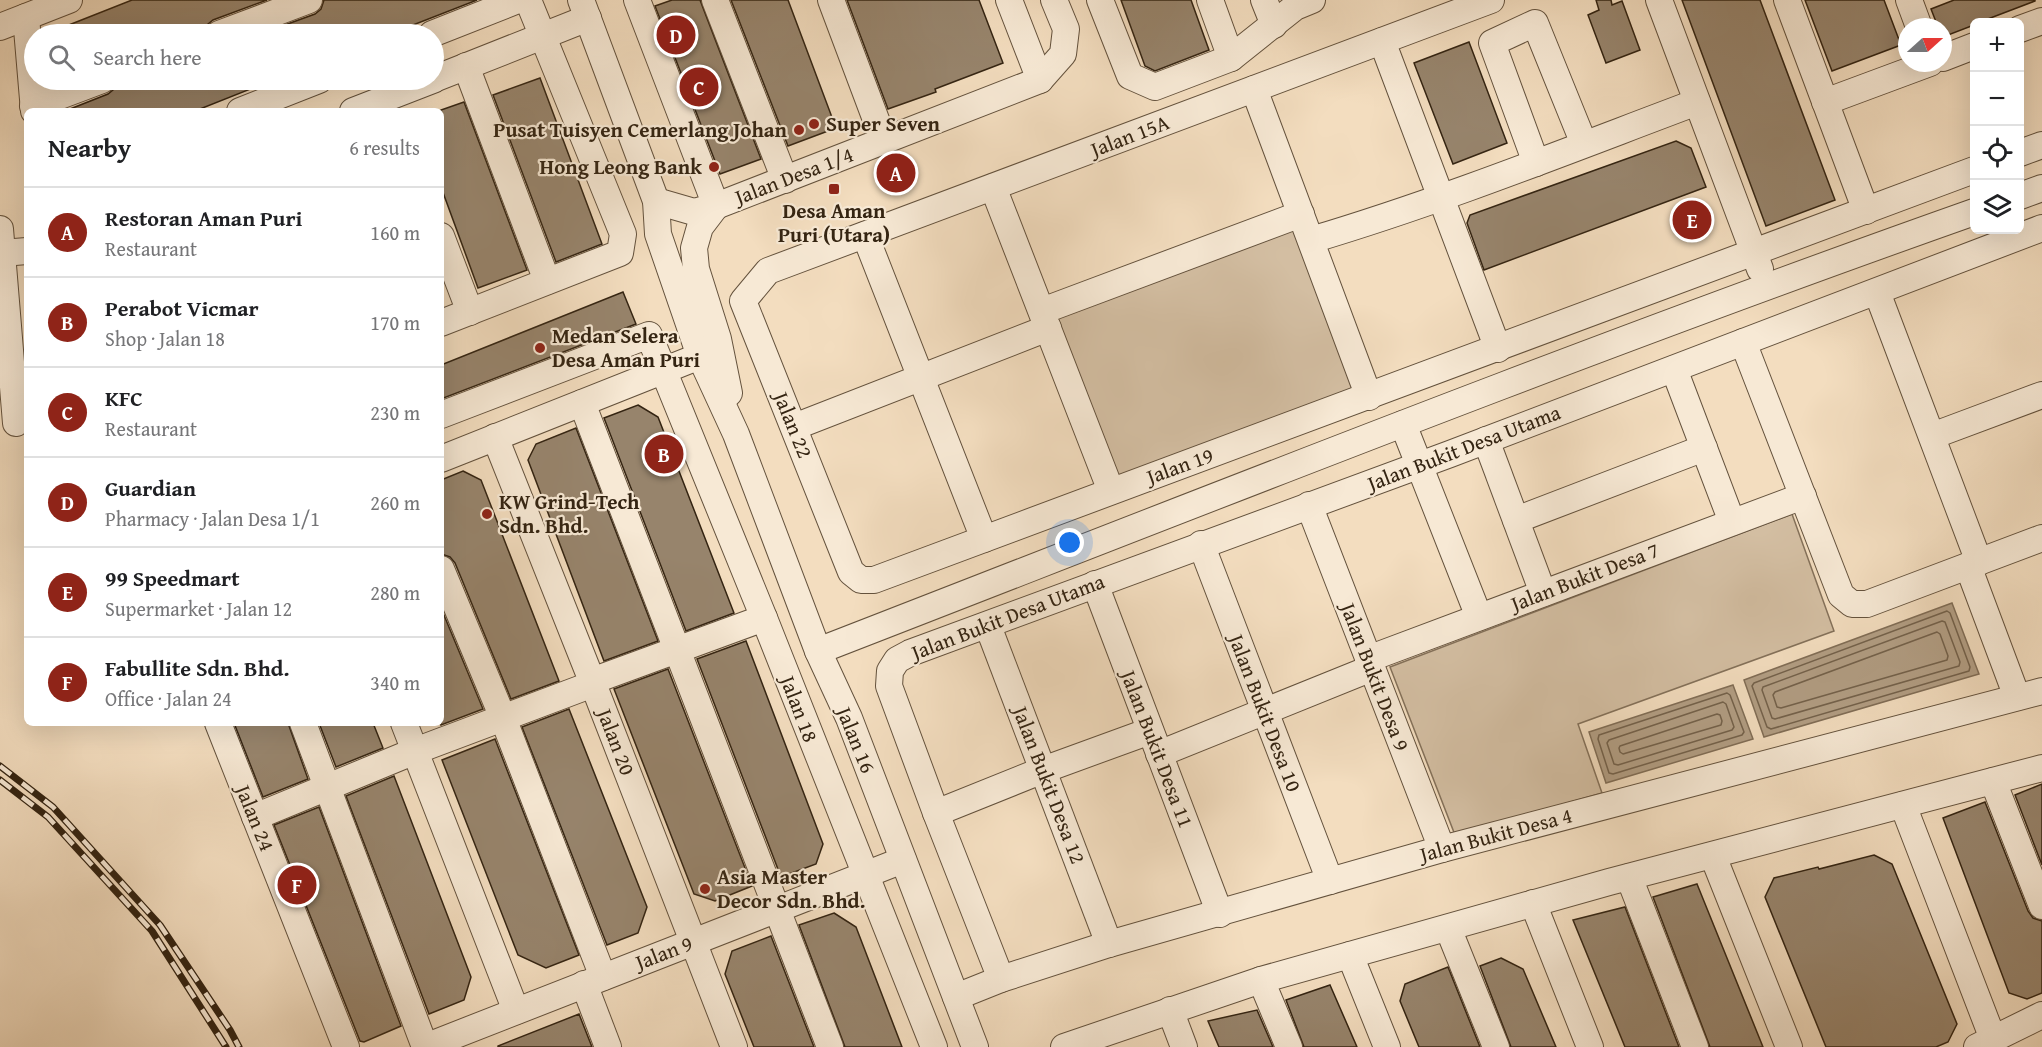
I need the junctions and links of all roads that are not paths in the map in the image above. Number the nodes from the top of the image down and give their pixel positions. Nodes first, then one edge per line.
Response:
1 (69, 0) edge
2 (309, 0) edge
3 (518, 0) edge
4 (528, 0) edge
5 (715, 0) edge
6 (831, 0) edge
7 (1009, 0) edge
8 (1054, 0) edge
9 (1100, 0) edge
10 (1210, 0) edge
11 (1264, 0) edge
12 (1312, 0) edge
13 (1491, 0) edge
14 (1659, 0) edge
15 (1787, 0) edge
16 (1909, 0) edge
17 (643, 2) edge
18 (584, 9) edge
19 (275, 16) edge
20 (26, 17) junction
21 (1916, 18) edge
22 (2042, 21) edge
23 (27, 24) edge
24 (250, 24) edge
25 (1274, 25) junction
26 (0, 27) edge
27 (2024, 27) edge
28 (444, 29) edge
29 (543, 36) junction
30 (1382, 41) junction
31 (1970, 48) edge
32 (1952, 55) edge
33 (1231, 58) junction
34 (466, 66) junction
35 (1906, 72) edge
36 (444, 75) edge
37 (1040, 80) junction
38 (1254, 89) junction
39 (32, 90) edge
40 (78, 90) edge
41 (288, 90) edge
42 (414, 90) edge
43 (1697, 102) junction
44 (1825, 102) junction
45 (390, 104) edge
46 (34, 108) edge
47 (247, 108) edge
48 (369, 108) edge
49 (885, 141) junction
50 (1584, 144) junction
51 (2042, 145) edge
52 (2024, 151) edge
53 (1536, 163) junction
54 (1970, 172) edge
55 (785, 180) junction
56 (993, 187) junction
57 (2042, 189) edge
58 (2024, 194) edge
59 (1440, 198) junction
60 (656, 201) junction
61 (716, 206) junction
62 (1866, 211) junction
63 (1970, 213) edge
64 (1301, 214) junction
65 (2042, 228) edge
66 (865, 235) junction
67 (1311, 240) junction
68 (10, 244) edge
69 (444, 244) edge
70 (1754, 253) junction
71 (768, 271) joint
72 (548, 281) junction
73 (1766, 287) junction
74 (1877, 292) junction
75 (470, 312) junction
76 (1045, 320) junction
77 (444, 322) edge
78 (1743, 342) junction
79 (1498, 349) junction
80 (700, 356) junction
81 (1674, 369) junction
82 (663, 371) junction
83 (921, 378) junction
84 (2042, 395) edge
85 (1369, 397) junction
86 (582, 403) junction
87 (444, 414) edge
88 (16, 423) dead end
89 (1403, 424) junction
90 (794, 428) junction
91 (736, 434) junction
92 (1932, 436) junction
93 (495, 437) junction
94 (1486, 440) junction
95 (1704, 448) junction
96 (444, 458) edge
97 (1419, 465) junction
98 (1111, 491) junction
99 (1803, 496) junction
100 (1309, 506) junction
101 (1516, 520) junction
102 (1732, 522) junction
103 (2042, 538) edge
104 (984, 539) junction
105 (1201, 544) junction
106 (1973, 564) junction
107 (444, 576) edge
108 (861, 580) joint
109 (1095, 584) junction
110 (1543, 593) junction
111 (1479, 617) junction
112 (764, 618) junction
113 (988, 626) junction
114 (678, 649) junction
115 (818, 651) junction
116 (1370, 663) junction
117 (593, 683) junction
118 (2042, 691) edge
119 (2017, 697) junction
120 (1264, 711) junction
121 (503, 718) junction
122 (219, 726) edge
123 (304, 726) edge
124 (405, 726) edge
125 (1155, 742) junction
126 (415, 751) junction
127 (2042, 768) edge
128 (1043, 770) junction
129 (1993, 781) junction
130 (327, 787) junction
131 (1903, 805) junction
132 (936, 813) junction
133 (255, 817) junction
134 (1442, 849) junction
135 (1713, 856) junction
136 (903, 860) junction
137 (865, 876) junction
138 (1629, 877) junction
139 (1330, 881) junction
140 (1533, 903) junction
141 (2042, 906) edge
142 (777, 909) junction
143 (1220, 914) junction
144 (1448, 928) junction
145 (693, 942) junction
146 (1110, 944) junction
147 (1350, 955) junction
148 (1001, 979) junction
149 (1261, 980) junction
150 (594, 981) junction
151 (956, 997) junction
152 (1170, 1010) junction
153 (516, 1011) junction
154 (2042, 1015) edge
155 (1985, 1043) edge
156 (1078, 1045) edge
157 (345, 1047) edge
158 (425, 1047) edge
159 (608, 1047) edge
160 (734, 1047) edge
161 (830, 1047) edge
162 (933, 1047) edge
163 (975, 1047) edge
164 (1185, 1047) edge
165 (1289, 1047) edge
166 (1387, 1047) edge
167 (1496, 1047) edge
168 (1590, 1047) edge
169 (1695, 1047) edge
170 (1789, 1047) edge

1 - 20 street
2 - 19 street
3 - 28 street
4 - 29 street
5 - 55 street
6 - 49 street
7 - 37 street
8 - 37 street
9 - 33 street
10 - 33 street
11 - 25 street
12 - 25 street
13 - 30 street, Jalan 15A
14 - 43 street
15 - 44 street
16 - 21 street
17 - 61 street
18 - 29 street
18 - 60 street, Jalan 16
19 - 24 street
20 - 23 street
20 - 26 street
22 - 27 street
25 - 33 street
29 - 34 street
29 - 72 street
30 - 38 street, Jalan 15A
30 - 59 street
31 - 32 street
34 - 36 street
34 - 72 street
35 - 44 street
37 - 49 street, Jalan Desa 1/4
38 - 56 street, Jalan 15A
38 - 64 street
39 - 46 street
40 - 46 street
41 - 47 street
42 - 45 street
43 - 50 street
43 - 70 street
44 - 62 street
45 - 48 street
49 - 55 street, Jalan Desa 1/4
50 - 53 street
50 - 53 street
51 - 52 street
53 - 59 street
54 - 62 street
55 - 61 street, Jalan Desa 1/4
56 - 66 street, Jalan 15A
56 - 76 street
57 - 58 street
59 - 67 street
59 - 79 street
60 - 61 street
60 - 80 street, Jalan 16
61 - 91 street, Jalan 16
62 - 70 street
63 - 73 street, Jalan Bukit Desa Utama
64 - 67 street
64 - 76 street
65 - 74 street, Jalan Bukit Desa Utama
66 - 71 street, Jalan 15A
66 - 83 street
67 - 85 street
68 - 88 street
69 - 75 street
70 - 73 street
70 - 79 street, Jalan 19
71 - 90 street, Jalan 22
72 - 75 street
73 - 89 street, Jalan Bukit Desa Utama
74 - 78 street, Jalan Bukit Desa Utama
74 - 92 street
75 - 77 street
76 - 83 street
76 - 98 street
78 - 81 street, Jalan Bukit Desa Utama
78 - 99 street
79 - 85 street, Jalan 19
80 - 82 street
80 - 91 street, Jalan 16
81 - 94 street, Jalan Bukit Desa Utama
81 - 95 street
82 - 86 street
82 - 87 street, Jalan 18
82 - 112 street, Jalan 18
83 - 90 street
83 - 104 street
84 - 92 street
85 - 98 street, Jalan 19
86 - 93 street
86 - 114 street
89 - 97 street
89 - 115 street, Jalan Bukit Desa Utama
90 - 108 street, Jalan 22
91 - 115 street, Jalan 16
92 - 106 street
93 - 96 street
93 - 117 street, Jalan 20
94 - 97 street, Jalan Bukit Desa Utama
94 - 101 street
95 - 101 street
95 - 102 street
97 - 100 street, Jalan Bukit Desa Utama
97 - 111 street
98 - 104 street, Jalan 19
99 - 102 street, Jalan Bukit Desa 7
99 - 106 street
100 - 105 street, Jalan Bukit Desa Utama
100 - 116 street, Jalan Bukit Desa 9
101 - 110 street
102 - 110 street, Jalan Bukit Desa 7
103 - 106 street
104 - 108 street, Jalan 19
105 - 109 street, Jalan Bukit Desa Utama
105 - 120 street, Jalan Bukit Desa 10
106 - 119 street
107 - 121 street
109 - 113 street, Jalan Bukit Desa Utama
109 - 125 street, Jalan Bukit Desa 11
110 - 111 street, Jalan Bukit Desa 7
111 - 116 street, Jalan Bukit Desa 7
112 - 114 street
112 - 137 street, Jalan 18
113 - 128 street, Jalan Bukit Desa 12
113 - 132 street, Jalan Bukit Desa Utama
114 - 117 street
114 - 142 street
115 - 136 street, Jalan 16
116 - 120 street, Jalan Bukit Desa 7
116 - 134 street, Jalan Bukit Desa 9
117 - 121 street
117 - 145 street, Jalan 20
118 - 119 street, Jalan Bukit Desa 4
119 - 134 street, Jalan Bukit Desa 4
120 - 125 street, Jalan Bukit Desa 7
120 - 139 street, Jalan Bukit Desa 10
121 - 126 street
121 - 150 street
122 - 133 street, Jalan 24
123 - 130 street
124 - 126 street
125 - 128 street, Jalan Bukit Desa 7
125 - 143 street, Jalan Bukit Desa 11
126 - 130 street
126 - 153 street
127 - 129 street
128 - 132 street, Jalan Bukit Desa 7
128 - 146 street, Jalan Bukit Desa 12
129 - 131 street
129 - 141 street
130 - 133 street
130 - 158 street
131 - 135 street
131 - 155 street
132 - 148 street
133 - 157 street, Jalan 24
134 - 139 street, Jalan Bukit Desa 4
135 - 138 street
135 - 170 street
136 - 137 street, Jalan 9
136 - 151 street, Jalan 16
137 - 142 street, Jalan 9
137 - 162 street, Jalan 18
138 - 140 street
138 - 169 street
139 - 143 street, Jalan Bukit Desa 4
140 - 144 street
140 - 168 street
142 - 145 street, Jalan 9
142 - 161 street
143 - 146 street, Jalan Bukit Desa 4
144 - 147 street
144 - 167 street
145 - 150 street, Jalan 9
145 - 160 street, Jalan 20
146 - 148 street, Jalan Bukit Desa 4
147 - 149 street
147 - 166 street
148 - 151 street, Jalan Bukit Desa 4
149 - 152 street
149 - 165 street
150 - 153 street, Jalan 9
150 - 159 street
151 - 163 street, Jalan 16
152 - 156 street
152 - 164 street
153 - 158 street, Jalan 9
154 - 155 street

